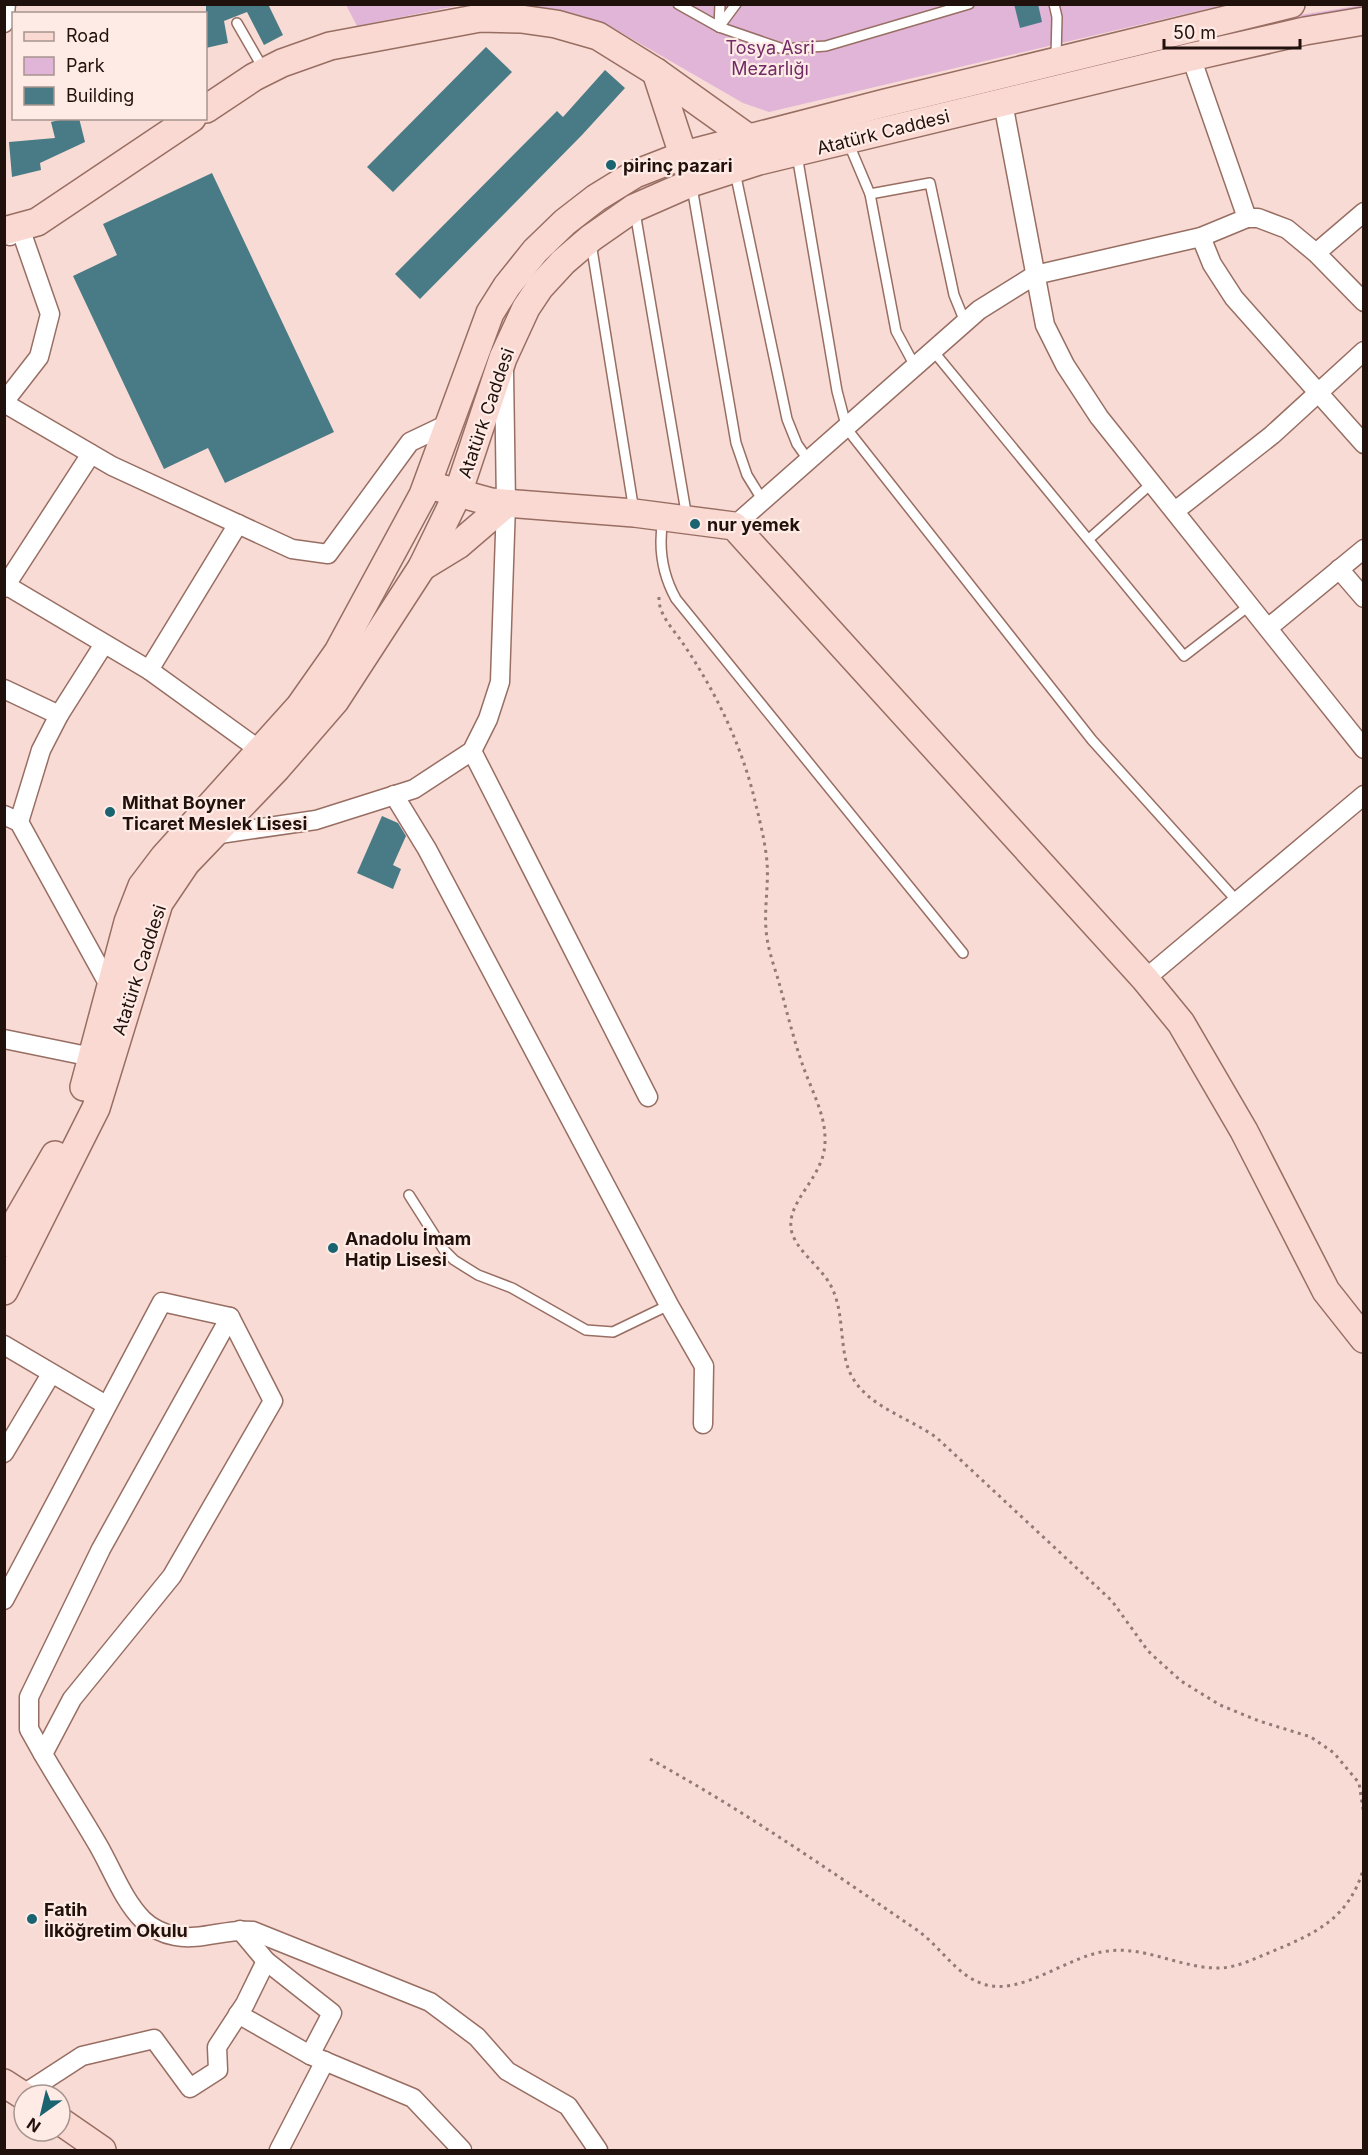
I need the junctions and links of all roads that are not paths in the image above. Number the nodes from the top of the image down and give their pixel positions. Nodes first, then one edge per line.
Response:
1 (6, 4) edge
2 (678, 4) edge
3 (720, 4) edge
4 (736, 4) edge
5 (969, 4) edge
6 (1054, 4) edge
7 (1291, 4) edge
8 (1364, 21) edge
9 (237, 22) dead end
10 (4, 23) edge
11 (719, 27) junction
12 (1191, 57) junction
13 (1056, 63) junction
14 (265, 71) junction
15 (656, 72) junction
16 (1003, 102) junction
17 (207, 108) edge
18 (189, 120) edge
19 (747, 137) junction
20 (848, 140) junction
21 (796, 152) junction
22 (684, 156) junction
23 (759, 161) junction
24 (734, 169) junction
25 (691, 183) junction
26 (870, 194) junction
27 (634, 208) junction
28 (1364, 212) edge
29 (1247, 218) junction
30 (10, 234) edge
31 (1201, 237) junction
32 (591, 238) junction
33 (1316, 253) junction
34 (1035, 274) junction
35 (1364, 302) edge
36 (965, 322) junction
37 (1364, 351) edge
38 (934, 352) junction
39 (503, 358) junction
40 (916, 368) junction
41 (1318, 394) junction
42 (4, 403) edge
43 (450, 423) junction
44 (847, 429) junction
45 (1364, 444) edge
46 (91, 454) junction
47 (809, 461) junction
48 (1152, 483) junction
49 (427, 484) junction
50 (458, 494) junction
51 (764, 501) junction
52 (506, 504) junction
53 (1175, 511) junction
54 (634, 513) junction
55 (676, 518) junction
56 (238, 524) junction
57 (734, 526) junction
58 (1089, 539) junction
59 (1364, 549) edge
60 (422, 567) junction
61 (1339, 569) junction
62 (5, 586) edge
63 (1364, 598) edge
64 (1250, 605) junction
65 (1268, 628) junction
66 (104, 644) junction
67 (149, 670) junction
68 (4, 689) edge
69 (59, 715) junction
70 (1364, 748) edge
71 (261, 751) junction
72 (472, 751) junction
73 (394, 795) junction
74 (1364, 795) edge
75 (12, 818) edge
76 (213, 835) junction
77 (1237, 901) junction
78 (963, 953) dead end
79 (1145, 979) junction
80 (110, 987) junction
81 (4, 1039) edge
82 (92, 1057) junction
83 (648, 1097) dead end
84 (409, 1195) dead end
85 (8, 1229) edge
86 (4, 1292) edge
87 (669, 1305) junction
88 (230, 1317) junction
89 (1364, 1339) edge
90 (4, 1345) edge
91 (51, 1374) junction
92 (106, 1405) junction
93 (703, 1424) dead end
94 (4, 1453) edge
95 (4, 1600) edge
96 (43, 1754) junction
97 (240, 1930) junction
98 (266, 1961) junction
99 (238, 2014) junction
100 (318, 2058) junction
101 (33, 2083) edge
102 (72, 2130) edge
103 (102, 2151) edge
104 (279, 2151) edge
105 (462, 2151) edge
106 (598, 2151) edge

1 - 10 street
2 - 11 lane
3 - 11 lane
4 - 11 lane
5 - 11 lane
6 - 13 lane
7 - 13 main road, Atatürk Caddesi
8 - 12 main road, Atatürk Caddesi
9 - 14 lane
12 - 16 main road, Atatürk Caddesi
12 - 29 street
13 - 19 main road, Atatürk Caddesi
14 - 15 main road
14 - 17 main road
15 - 19 main road
15 - 22 main road
16 - 20 main road, Atatürk Caddesi
16 - 34 street
18 - 30 main road
19 - 22 main road, Atatürk Caddesi
19 - 23 main road
20 - 21 main road, Atatürk Caddesi
20 - 26 lane
21 - 23 main road, Atatürk Caddesi
21 - 44 lane
22 - 25 main road
22 - 43 main road, Atatürk Caddesi
23 - 24 main road, Atatürk Caddesi
24 - 25 main road, Atatürk Caddesi
24 - 47 lane
25 - 27 main road, Atatürk Caddesi
25 - 51 lane
26 - 36 lane
26 - 40 lane
27 - 32 main road, Atatürk Caddesi
27 - 55 lane
28 - 33 street
29 - 31 street
29 - 33 street
30 - 42 street
31 - 34 street
31 - 41 street
32 - 39 main road, Atatürk Caddesi
32 - 54 lane
33 - 35 street
34 - 36 street
34 - 48 street
36 - 38 street
37 - 41 street
38 - 40 street
38 - 58 lane
39 - 50 main road, Atatürk Caddesi
39 - 52 street
40 - 44 street
41 - 45 street
41 - 53 street
42 - 46 street
43 - 49 main road, Atatürk Caddesi
43 - 56 street
44 - 47 street
44 - 77 lane
46 - 56 street
46 - 62 street
47 - 51 street
48 - 53 street
48 - 58 lane
49 - 50 main road
49 - 71 main road, Atatürk Caddesi
50 - 52 main road
50 - 60 main road, Atatürk Caddesi
51 - 57 street
52 - 54 main road
52 - 60 main road
52 - 72 street
53 - 64 street
54 - 55 main road
55 - 57 main road
55 - 78 lane
56 - 67 street
57 - 79 main road
58 - 64 lane
59 - 61 street
60 - 76 main road, Atatürk Caddesi
61 - 63 street
61 - 65 street
62 - 66 street
64 - 65 street
65 - 70 street
66 - 67 street
66 - 69 street
67 - 71 street
68 - 69 street
69 - 75 street
71 - 80 main road, Atatürk Caddesi
72 - 73 street
72 - 83 street
73 - 76 street
73 - 87 street
74 - 77 street
75 - 80 street
76 - 86 main road, Atatürk Caddesi
77 - 79 street
79 - 89 main road
80 - 82 main road, Atatürk Caddesi
81 - 82 street
82 - 85 main road, Atatürk Caddesi
84 - 87 lane
87 - 93 street
88 - 92 street
88 - 96 street
88 - 96 street
90 - 91 street
91 - 92 street
91 - 94 street
92 - 95 street
96 - 97 street
97 - 98 street
97 - 106 street
98 - 99 street
98 - 100 street
99 - 100 street
99 - 101 street
100 - 104 street
100 - 105 street
102 - 103 main road

